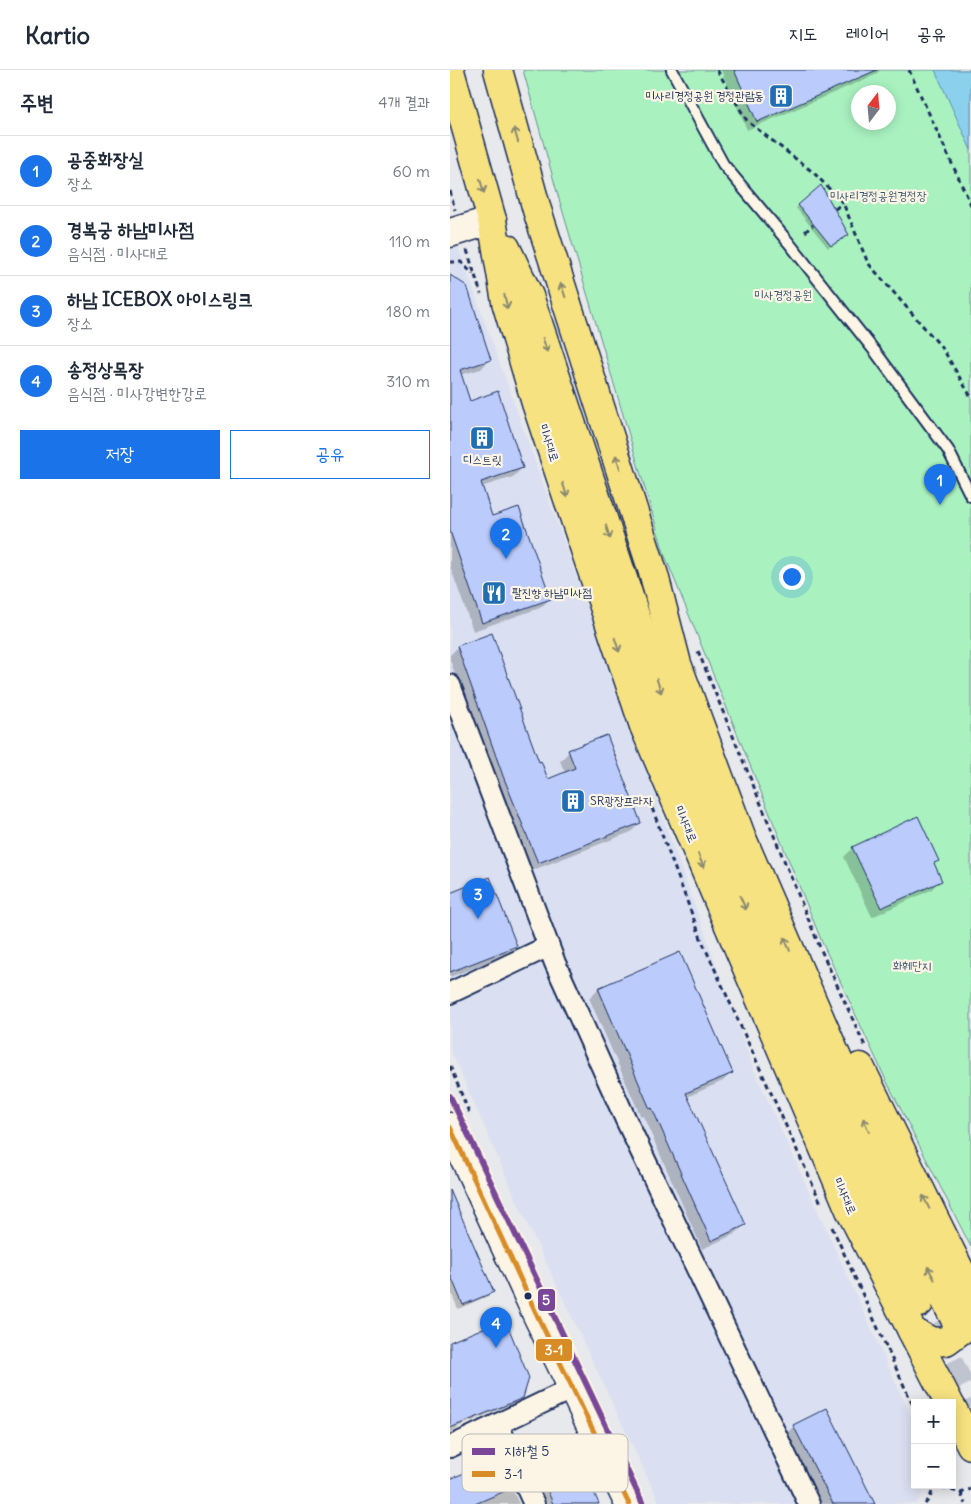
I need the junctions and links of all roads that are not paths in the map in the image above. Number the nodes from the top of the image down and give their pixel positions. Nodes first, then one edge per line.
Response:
1 (498, 70) edge
2 (672, 70) edge
3 (450, 71) edge
4 (492, 220) junction
5 (450, 233) edge
6 (971, 496) edge
7 (654, 575) junction
8 (450, 685) edge
9 (549, 946) junction
10 (450, 993) edge
11 (450, 1127) edge
12 (970, 1292) edge
13 (932, 1324) junction
14 (573, 1388) junction
15 (948, 1399) edge
16 (956, 1416) edge
17 (498, 1425) junction
18 (478, 1434) edge
19 (502, 1434) edge
20 (595, 1434) edge
21 (462, 1442) edge
22 (971, 1445) edge
23 (450, 1447) edge
24 (529, 1492) edge
25 (623, 1492) edge
26 (534, 1504) edge
27 (629, 1504) edge
28 (810, 1504) edge

7 -> 1 main road, 미사대로
2 - 6 lane
3 -> 4 main road, 미사대로
4 - 5 street
4 -> 13 main road, 미사대로
12 -> 7 main road, 미사대로
13 -> 7 main road, 미사대로
8 - 9 street
9 - 10 street
9 - 28 street
11 - 14 street
12 - 13 main road
13 - 15 main road, 미사대로
14 - 17 street
14 - 20 street
16 - 22 main road
17 - 18 street
17 - 19 street
21 - 23 street
24 - 26 street
25 - 27 street

